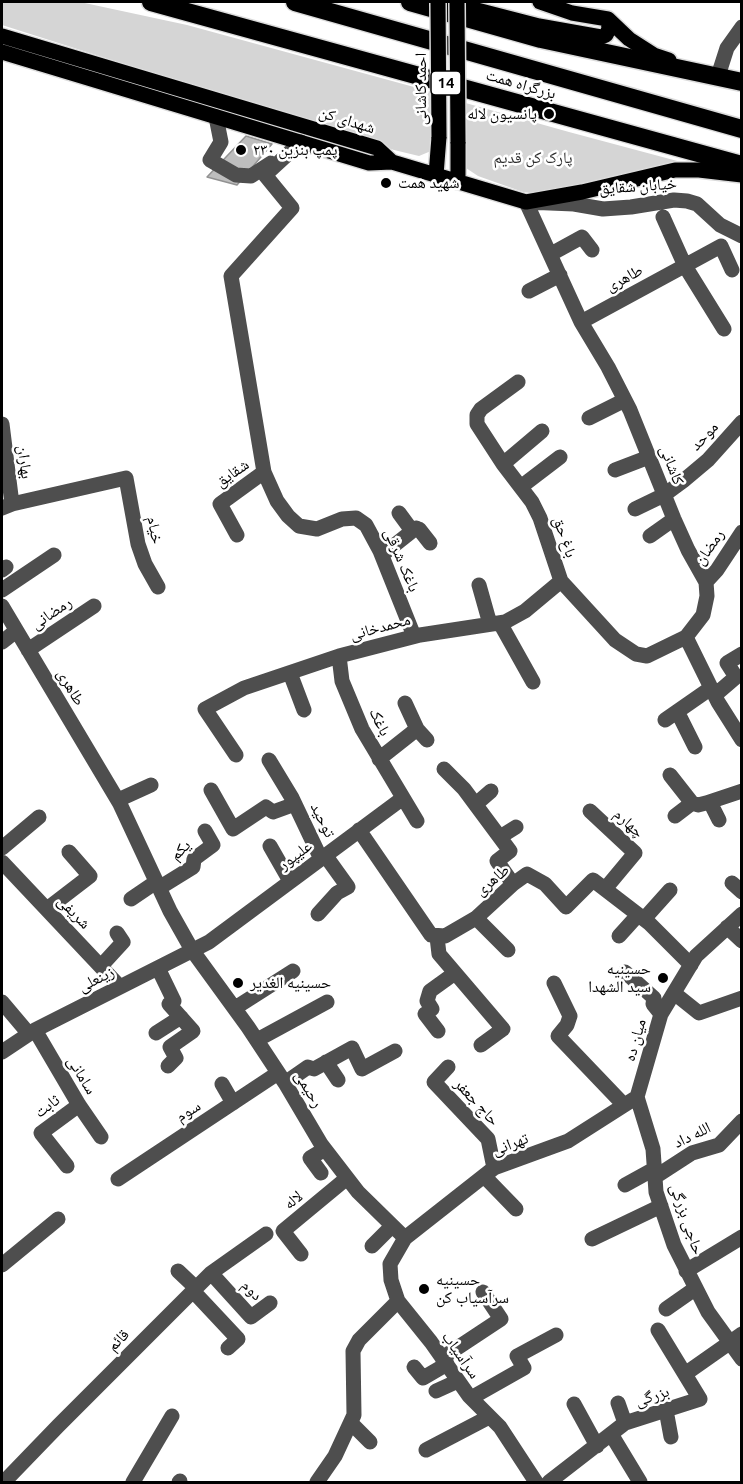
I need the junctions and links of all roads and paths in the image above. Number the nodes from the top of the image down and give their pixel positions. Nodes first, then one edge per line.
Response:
1 (151, 2) edge
2 (295, 2) edge
3 (410, 2) edge
4 (438, 2) edge
5 (446, 2) edge
6 (457, 2) edge
7 (540, 2) edge
8 (608, 19) junction
9 (741, 27) edge
10 (2, 36) edge
11 (2, 52) edge
12 (718, 76) junction
13 (741, 82) edge
14 (216, 117) junction
15 (741, 129) edge
16 (301, 142) junction
17 (392, 162) junction
18 (741, 165) edge
19 (436, 175) junction
20 (741, 175) edge
21 (458, 182) junction
22 (526, 202) junction
23 (663, 217) dead end
24 (741, 236) edge
25 (592, 250) dead end
26 (551, 254) junction
27 (685, 266) junction
28 (732, 270) dead end
29 (560, 275) junction
30 (529, 291) dead end
31 (580, 322) junction
32 (724, 329) dead end
33 (518, 382) dead end
34 (626, 400) junction
35 (589, 418) dead end
36 (741, 422) edge
37 (2, 424) edge
38 (542, 430) dead end
39 (560, 457) dead end
40 (649, 457) junction
41 (503, 464) junction
42 (615, 470) dead end
43 (264, 472) junction
44 (522, 486) junction
45 (664, 495) junction
46 (7, 506) edge
47 (635, 509) dead end
48 (399, 513) dead end
49 (674, 519) junction
50 (416, 528) junction
51 (741, 532) edge
52 (237, 535) dead end
53 (650, 536) dead end
54 (430, 543) dead end
55 (54, 555) dead end
56 (382, 555) junction
57 (561, 581) junction
58 (706, 582) junction
59 (479, 585) dead end
60 (158, 588) dead end
61 (2, 590) edge
62 (2, 606) edge
63 (94, 606) dead end
64 (495, 623) junction
65 (16, 631) junction
66 (414, 636) junction
67 (686, 637) junction
68 (2, 642) edge
69 (28, 650) junction
70 (741, 654) edge
71 (339, 656) junction
72 (290, 673) junction
73 (533, 681) dead end
74 (713, 691) junction
75 (405, 703) dead end
76 (304, 710) dead end
77 (741, 740) edge
78 (695, 747) dead end
79 (236, 755) dead end
80 (379, 759) junction
81 (269, 760) dead end
82 (444, 769) dead end
83 (670, 775) dead end
84 (151, 785) dead end
85 (211, 790) dead end
86 (491, 791) dead end
87 (741, 791) edge
88 (403, 798) junction
89 (118, 800) junction
90 (293, 801) junction
91 (710, 802) junction
92 (692, 803) junction
93 (476, 804) junction
94 (590, 811) dead end
95 (675, 816) dead end
96 (39, 817) dead end
97 (417, 820) dead end
98 (719, 820) dead end
99 (516, 827) dead end
100 (359, 830) junction
101 (205, 831) dead end
102 (500, 837) junction
103 (270, 846) dead end
104 (2, 848) edge
105 (69, 852) dead end
106 (323, 857) junction
107 (2, 862) edge
108 (290, 882) junction
109 (513, 884) junction
110 (158, 885) junction
111 (605, 889) junction
112 (670, 890) dead end
113 (131, 899) dead end
114 (47, 909) junction
115 (318, 914) dead end
116 (741, 914) edge
117 (641, 917) junction
118 (476, 918) junction
119 (727, 927) junction
120 (117, 933) dead end
121 (619, 936) dead end
122 (437, 937) junction
123 (741, 941) edge
124 (210, 942) joint
125 (192, 950) junction
126 (508, 950) dead end
127 (691, 965) junction
128 (101, 966) junction
129 (158, 968) junction
130 (293, 971) dead end
131 (625, 972) dead end
132 (455, 973) junction
133 (554, 983) dead end
134 (120, 987) junction
135 (674, 993) junction
136 (741, 998) edge
137 (2, 1002) edge
138 (327, 1002) dead end
139 (235, 1008) junction
140 (661, 1014) junction
141 (181, 1017) junction
142 (438, 1031) dead end
143 (32, 1032) junction
144 (156, 1033) dead end
145 (257, 1040) junction
146 (481, 1045) dead end
147 (395, 1050) dead end
148 (2, 1052) edge
149 (327, 1062) junction
150 (168, 1066) dead end
151 (448, 1067) dead end
152 (282, 1078) junction
153 (338, 1080) dead end
154 (222, 1084) dead end
155 (631, 1101) junction
156 (233, 1103) junction
157 (79, 1105) junction
158 (741, 1121) edge
159 (101, 1137) dead end
160 (325, 1149) junction
161 (67, 1166) dead end
162 (489, 1172) junction
163 (321, 1173) dead end
164 (655, 1173) junction
165 (347, 1178) junction
166 (118, 1179) dead end
167 (625, 1185) dead end
168 (661, 1206) junction
169 (516, 1209) dead end
170 (58, 1219) dead end
171 (392, 1226) junction
172 (266, 1234) dead end
173 (741, 1237) edge
174 (405, 1238) junction
175 (592, 1239) dead end
176 (372, 1246) dead end
177 (301, 1254) dead end
178 (2, 1265) edge
179 (178, 1271) dead end
180 (686, 1271) junction
181 (211, 1273) junction
182 (696, 1288) junction
183 (194, 1289) junction
184 (483, 1292) dead end
185 (398, 1301) junction
186 (270, 1303) dead end
187 (666, 1309) dead end
188 (658, 1330) dead end
189 (556, 1335) dead end
190 (735, 1338) edge
191 (228, 1348) dead end
192 (741, 1359) edge
193 (444, 1361) junction
194 (414, 1367) dead end
195 (685, 1374) junction
196 (458, 1381) junction
197 (436, 1391) dead end
198 (471, 1398) junction
199 (618, 1403) dead end
200 (574, 1404) dead end
201 (666, 1410) junction
202 (172, 1416) dead end
203 (489, 1417) junction
204 (351, 1423) junction
205 (625, 1423) junction
206 (611, 1434) junction
207 (671, 1437) dead end
208 (370, 1442) dead end
209 (597, 1446) junction
210 (426, 1450) dead end
211 (324, 1480) edge
212 (530, 1480) edge
213 (4, 1482) edge
214 (134, 1482) edge
215 (549, 1482) edge
216 (640, 1482) edge

1 - 18 highway, بزرگراه همت / 14
2 - 15 highway, بزرگراه همت / 14
3 - 12 highway
4 - 19 main road, احمد کاشانی, bridge
5 - 8 main road
6 - 21 main road, bridge
7 - 8 main road
8 - 12 main road
9 - 12 street
10 - 17 main road, شهدای کن
11 - 14 main road
12 - 13 highway
14 - 16 main road
14 - 16 street
16 - 17 main road
16 - 43 street
17 - 19 main road
19 - 21 main road
20 - 22 main road
21 - 22 main road
22 - 24 street, خیابان شقایق
22 - 26 street, کاشانی
23 - 27 street
25 - 26 street
26 - 29 street, کاشانی
27 - 28 street, طاهری
27 - 31 street, طاهری
27 - 32 street
29 - 30 street
29 - 31 street, کاشانی
31 - 34 street, کاشانی
33 - 41 street, باغ حق
34 - 35 street
34 - 40 street, کاشانی
36 - 45 street, موحد
37 - 46 street, بهاران
38 - 41 street
39 - 44 street
40 - 42 street
40 - 45 street, کاشانی
41 - 44 street, باغ حق
43 - 52 street, شقایق
43 - 56 street, باغک شرقی
44 - 57 street, باغ حق
45 - 47 street, موحد
45 - 49 street, کاشانی
46 - 60 street, خیام
48 - 50 street
49 - 53 street
49 - 58 street, کاشانی
50 - 54 street
50 - 56 street
51 - 58 street, رمضان
55 - 61 street
56 - 66 street, باغک شرقی
57 - 64 street, محمدخانی
57 - 67 street, باغ حق
58 - 67 street
59 - 64 street
62 - 65 street, طاهری
63 - 69 street, رمضانی
64 - 66 street, محمدخانی
64 - 73 street
65 - 68 street
65 - 69 street, طاهری
66 - 71 street, محمدخانی
67 - 74 street
69 - 89 street, طاهری
70 - 74 street
71 - 72 street, محمدخانی
71 - 80 street, باغک
72 - 76 street
72 - 79 street, محمدخانی
74 - 77 street
74 - 78 street
75 - 80 street
80 - 88 street, باغک
81 - 90 street, توحید
82 - 93 street
83 - 92 street
84 - 89 street
85 - 90 street
86 - 93 street
87 - 91 street
88 - 97 street, باغک
88 - 100 street, علیپور
89 - 110 street, طاهری
90 - 106 street, توحید
91 - 92 street
91 - 98 street
92 - 95 street
93 - 102 street
94 - 111 street, چهارم
96 - 104 street
99 - 102 street
100 - 106 street, علیپور
100 - 122 street
101 - 110 street, یکم
102 - 109 street
103 - 108 street
105 - 114 street
106 - 108 street, علیپور
106 - 115 street, توحید
107 - 114 street, شریفی
108 - 124 street, علیپور
109 - 111 street, طاهری
109 - 118 street, طاهری
110 - 113 street
110 - 125 street, طاهری
111 - 117 street
112 - 117 street
114 - 128 street, شریفی
116 - 119 street, میان ده
117 - 121 street
117 - 127 street
118 - 122 street, طاهری
118 - 126 street
119 - 123 street
119 - 127 street, میان ده
120 - 128 street
122 - 132 street
124 - 125 street, زینعلی
125 - 129 street, زینعلی
125 - 139 street, رحیمی
127 - 135 street, میان ده
128 - 134 street, شریفی
129 - 134 street, زینعلی
129 - 141 street
130 - 139 street
131 - 140 street
132 - 142 street
132 - 146 street
133 - 155 street
134 - 143 street, زینعلی
135 - 136 street
135 - 140 street, میان ده
137 - 143 street, سامانی
138 - 145 street
139 - 145 street, رحیمی
140 - 155 street, میان ده
141 - 144 street
141 - 150 street
143 - 148 street, زینعلی
143 - 157 street, سامانی
145 - 152 street, رحیمی
147 - 149 street, سوم
149 - 152 street, سوم
149 - 153 street
151 - 162 street, حاج جعفر
152 - 156 street, سوم
152 - 160 street, رحیمی
154 - 156 street
155 - 162 street, تهرانی
155 - 164 street, حاجی بزرگی
156 - 166 street, سوم
157 - 159 street, سامانی
157 - 161 street, ثابت
158 - 164 street, الله داد
160 - 163 street
160 - 165 street, رحیمی
162 - 169 street
162 - 174 street, تهرانی
164 - 167 street, الله داد
164 - 168 street, حاجی بزرگی
165 - 171 street, رحیمی
165 - 177 street, لاله
168 - 175 street
168 - 180 street, حاجی بزرگی
170 - 178 street
171 - 174 street, رحیمی
171 - 176 street
172 - 181 street, قائم
173 - 180 street
174 - 185 street, سرآسیاب
179 - 183 street
180 - 182 street, حاجی بزرگی
181 - 183 street, قائم
181 - 186 street, دوم
182 - 187 street
182 - 190 street, حاجی بزرگی
183 - 191 street
183 - 213 street, قائم
184 - 193 street
185 - 193 street, سرآسیاب
185 - 204 street
188 - 195 street
189 - 198 street
190 - 192 street, حاجی بزرگی
190 - 195 street, بزرگی
193 - 194 street
193 - 196 street, سرآسیاب
195 - 201 street, بزرگی
196 - 197 street
196 - 198 street, سرآسیاب
198 - 203 street, سرآسیاب
199 - 205 street
200 - 209 street
201 - 205 street, بزرگی
201 - 207 street
202 - 214 street
203 - 210 street
203 - 212 street, سرآسیاب
204 - 208 street
204 - 211 street
205 - 206 street, بزرگی
206 - 209 street, بزرگی
206 - 216 street
209 - 215 street, بزرگی

